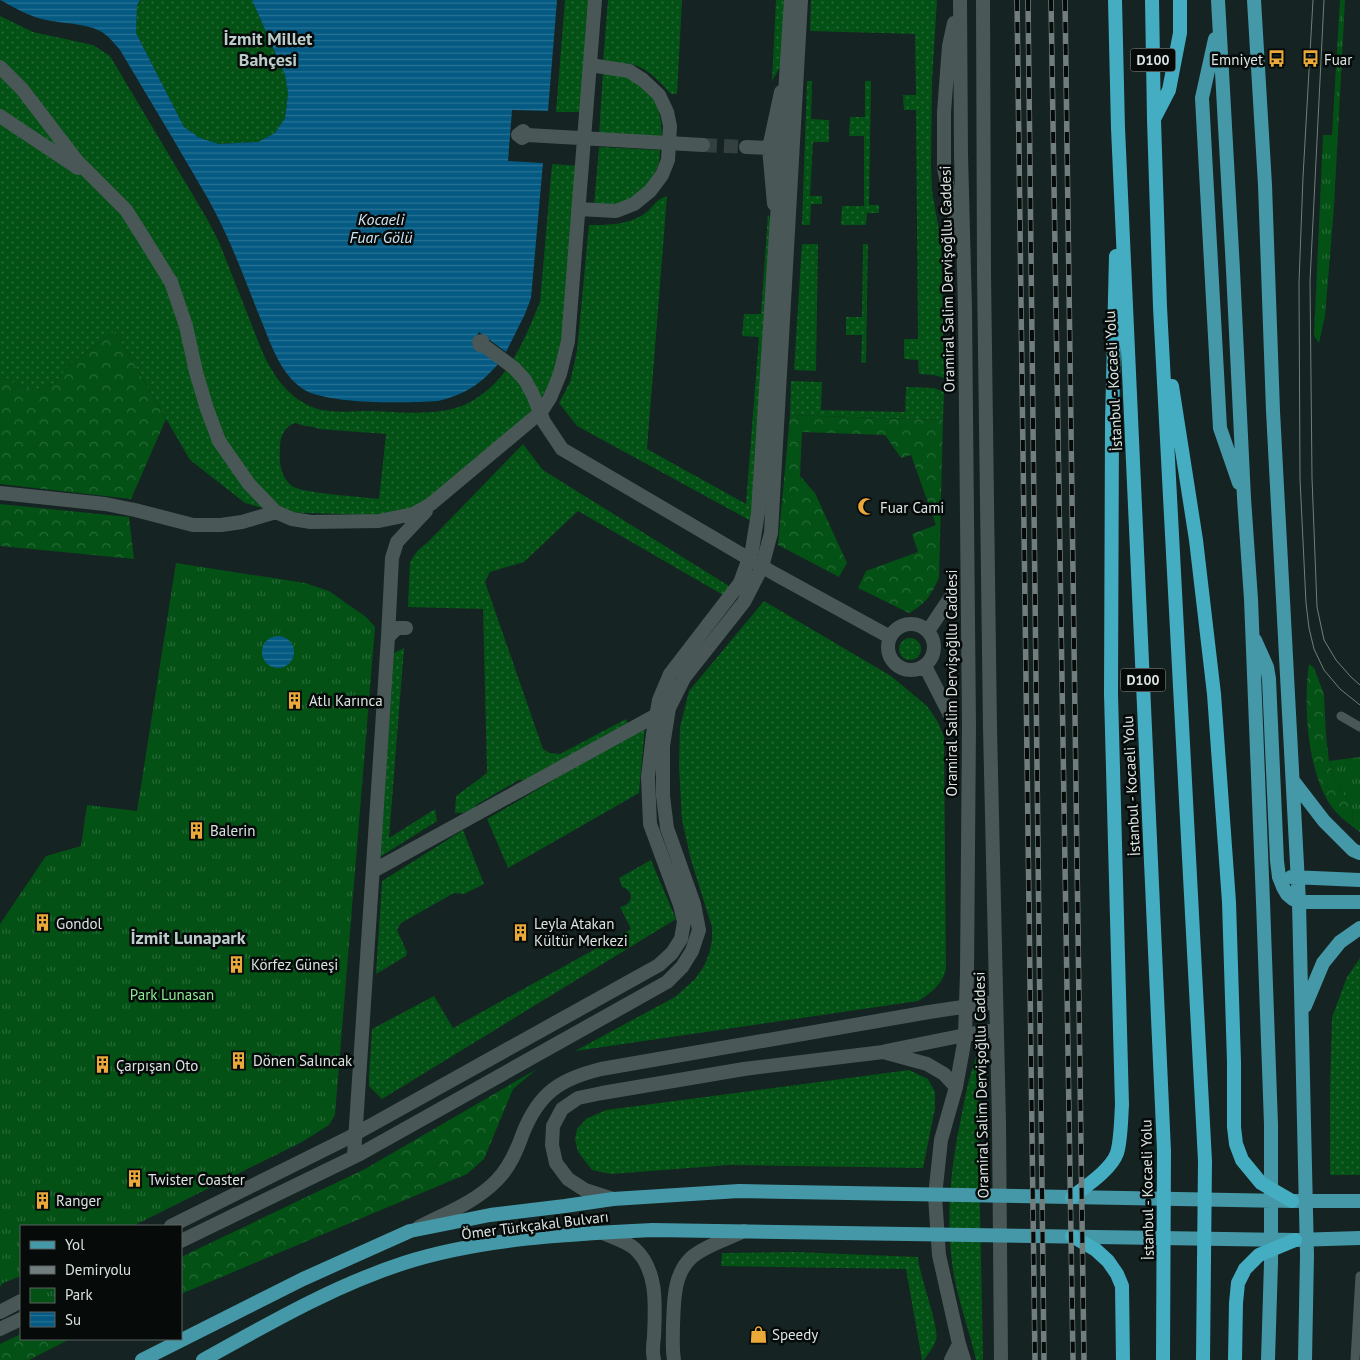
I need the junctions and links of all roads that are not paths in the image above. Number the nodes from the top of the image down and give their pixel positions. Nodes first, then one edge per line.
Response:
1 (595, 0) edge
2 (791, 0) edge
3 (801, 0) edge
4 (959, 0) edge
5 (983, 0) edge
6 (1115, 0) edge
7 (1152, 0) edge
8 (1180, 0) edge
9 (1218, 0) edge
10 (1254, 0) edge
11 (1219, 24) junction
12 (787, 64) junction
13 (590, 65) junction
14 (0, 67) edge
15 (0, 116) edge
16 (1154, 120) junction
17 (1118, 128) junction
18 (526, 135) dead end
19 (584, 138) junction
20 (669, 143) junction
21 (703, 145) tunnel mouth
22 (746, 147) tunnel mouth
23 (768, 148) junction
24 (99, 182) junction
25 (578, 209) junction
26 (777, 229) junction
27 (1160, 307) junction
28 (483, 345) dead end
29 (541, 412) junction
30 (0, 493) edge
31 (1244, 498) junction
32 (431, 504) junction
33 (276, 512) junction
34 (749, 559) junction
35 (762, 567) junction
36 (950, 598) dead end
37 (406, 628) dead end
38 (928, 632) junction
39 (1252, 634) junction
40 (388, 637) junction
41 (890, 637) junction
42 (925, 666) junction
43 (669, 708) junction
44 (656, 715) junction
45 (950, 715) dead end
46 (1341, 716) dead end
47 (1360, 727) edge
48 (1294, 782) junction
49 (1360, 853) edge
50 (373, 871) junction
51 (1279, 877) junction
52 (1298, 878) junction
53 (1360, 880) edge
54 (1263, 902) junction
55 (1300, 902) junction
56 (1360, 902) edge
57 (1360, 928) edge
58 (996, 1002) junction
59 (965, 1006) junction
60 (1302, 1012) junction
61 (996, 1030) junction
62 (965, 1035) junction
63 (883, 1052) junction
64 (956, 1087) junction
65 (356, 1133) junction
66 (354, 1156) junction
67 (1072, 1197) junction
68 (613, 1199) junction
69 (1360, 1201) edge
70 (1292, 1202) junction
71 (173, 1225) edge
72 (410, 1231) junction
73 (744, 1231) junction
74 (603, 1233) junction
75 (1072, 1236) junction
76 (1360, 1238) edge
77 (1294, 1240) junction
78 (182, 1241) edge
79 (1360, 1276) edge
80 (20, 1302) edge
81 (0, 1312) edge
82 (20, 1320) edge
83 (0, 1330) edge
84 (182, 1340) edge
85 (182, 1340) edge
86 (959, 1344) junction
87 (142, 1360) edge
88 (203, 1360) edge
89 (654, 1360) edge
90 (674, 1360) edge
91 (951, 1360) edge
92 (964, 1360) edge
93 (1000, 1360) edge
94 (1123, 1360) edge
95 (1163, 1360) edge
96 (1202, 1360) edge
97 (1235, 1360) edge
98 (1268, 1360) edge
99 (1305, 1360) edge
100 (1355, 1360) edge

1 - 13 street
2 - 12 street
3 - 35 street
4 - 59 street, Oramiral Salim Dervişoğllu Caddesi
5 - 58 street, Oramiral Salim Dervişoğllu Caddesi
6 - 17 highway, İstanbul - Kocaeli Yolu / D100
7 - 16 highway, D100
8 - 16 highway
9 - 11 main road
10 - 48 main road
11 - 31 main road
11 - 31 main road
12 - 23 street
12 - 26 street
13 - 19 street
13 - 20 street
14 - 24 street
15 - 24 street
16 - 27 highway, D100
17 - 67 highway
17 - 95 highway, İstanbul - Kocaeli Yolu / D100
18 - 19 street
19 - 20 street
19 - 25 street
20 - 21 street
20 - 25 street
22 - 23 street
23 - 26 street
24 - 33 street
25 - 29 street
26 - 34 street
27 - 70 highway
27 - 96 highway, D100
28 - 29 street
29 - 32 street
29 - 34 street
30 - 33 street
31 - 39 main road
32 - 33 street
32 - 40 street
34 - 35 street
34 - 44 street
35 - 41 street
35 - 43 street
36 - 38 street
37 - 40 street
38 - 41 street
38 - 42 street
39 - 51 main road
39 - 54 main road
40 - 50 street
41 - 42 street
42 - 45 street
43 - 44 street
43 - 66 street
44 - 50 street
44 - 65 street
46 - 47 lane
48 - 49 main road
48 - 52 main road
50 - 65 street
51 - 52 main road
51 - 54 main road
51 - 55 main road
52 - 53 main road
52 - 55 main road
54 - 98 main road
55 - 56 main road
55 - 60 main road
57 - 60 main road
58 - 59 street
58 - 61 street, Oramiral Salim Dervişoğllu Caddesi
59 - 62 street, Oramiral Salim Dervişoğllu Caddesi
59 - 72 street
60 - 99 main road
61 - 62 street
61 - 93 street, Oramiral Salim Dervişoğllu Caddesi
62 - 63 street
62 - 64 street, Oramiral Salim Dervişoğllu Caddesi
63 - 64 street
63 - 68 street
64 - 86 street, Oramiral Salim Dervişoğllu Caddesi
65 - 66 street
65 - 71 street
66 - 78 street
67 - 68 main road, Ömer Türkçakal Bulvarı
67 - 70 main road, Ömer Türkçakal Bulvarı
68 - 72 main road, Ömer Türkçakal Bulvarı
69 - 70 main road, Ömer Türkçakal Bulvarı
72 - 84 main road, Ömer Türkçakal Bulvarı
73 - 74 main road, Ömer Türkçakal Bulvarı
73 - 75 main road, Ömer Türkçakal Bulvarı
73 - 90 street
74 - 88 main road, Ömer Türkçakal Bulvarı
74 - 89 street
75 - 77 main road, Ömer Türkçakal Bulvarı
75 - 94 highway
76 - 77 main road, Ömer Türkçakal Bulvarı
77 - 97 highway
79 - 100 lane
80 - 81 street
82 - 83 street
85 - 87 main road, Ömer Türkçakal Bulvarı
86 - 91 street
86 - 92 street, Oramiral Salim Dervişoğllu Caddesi

